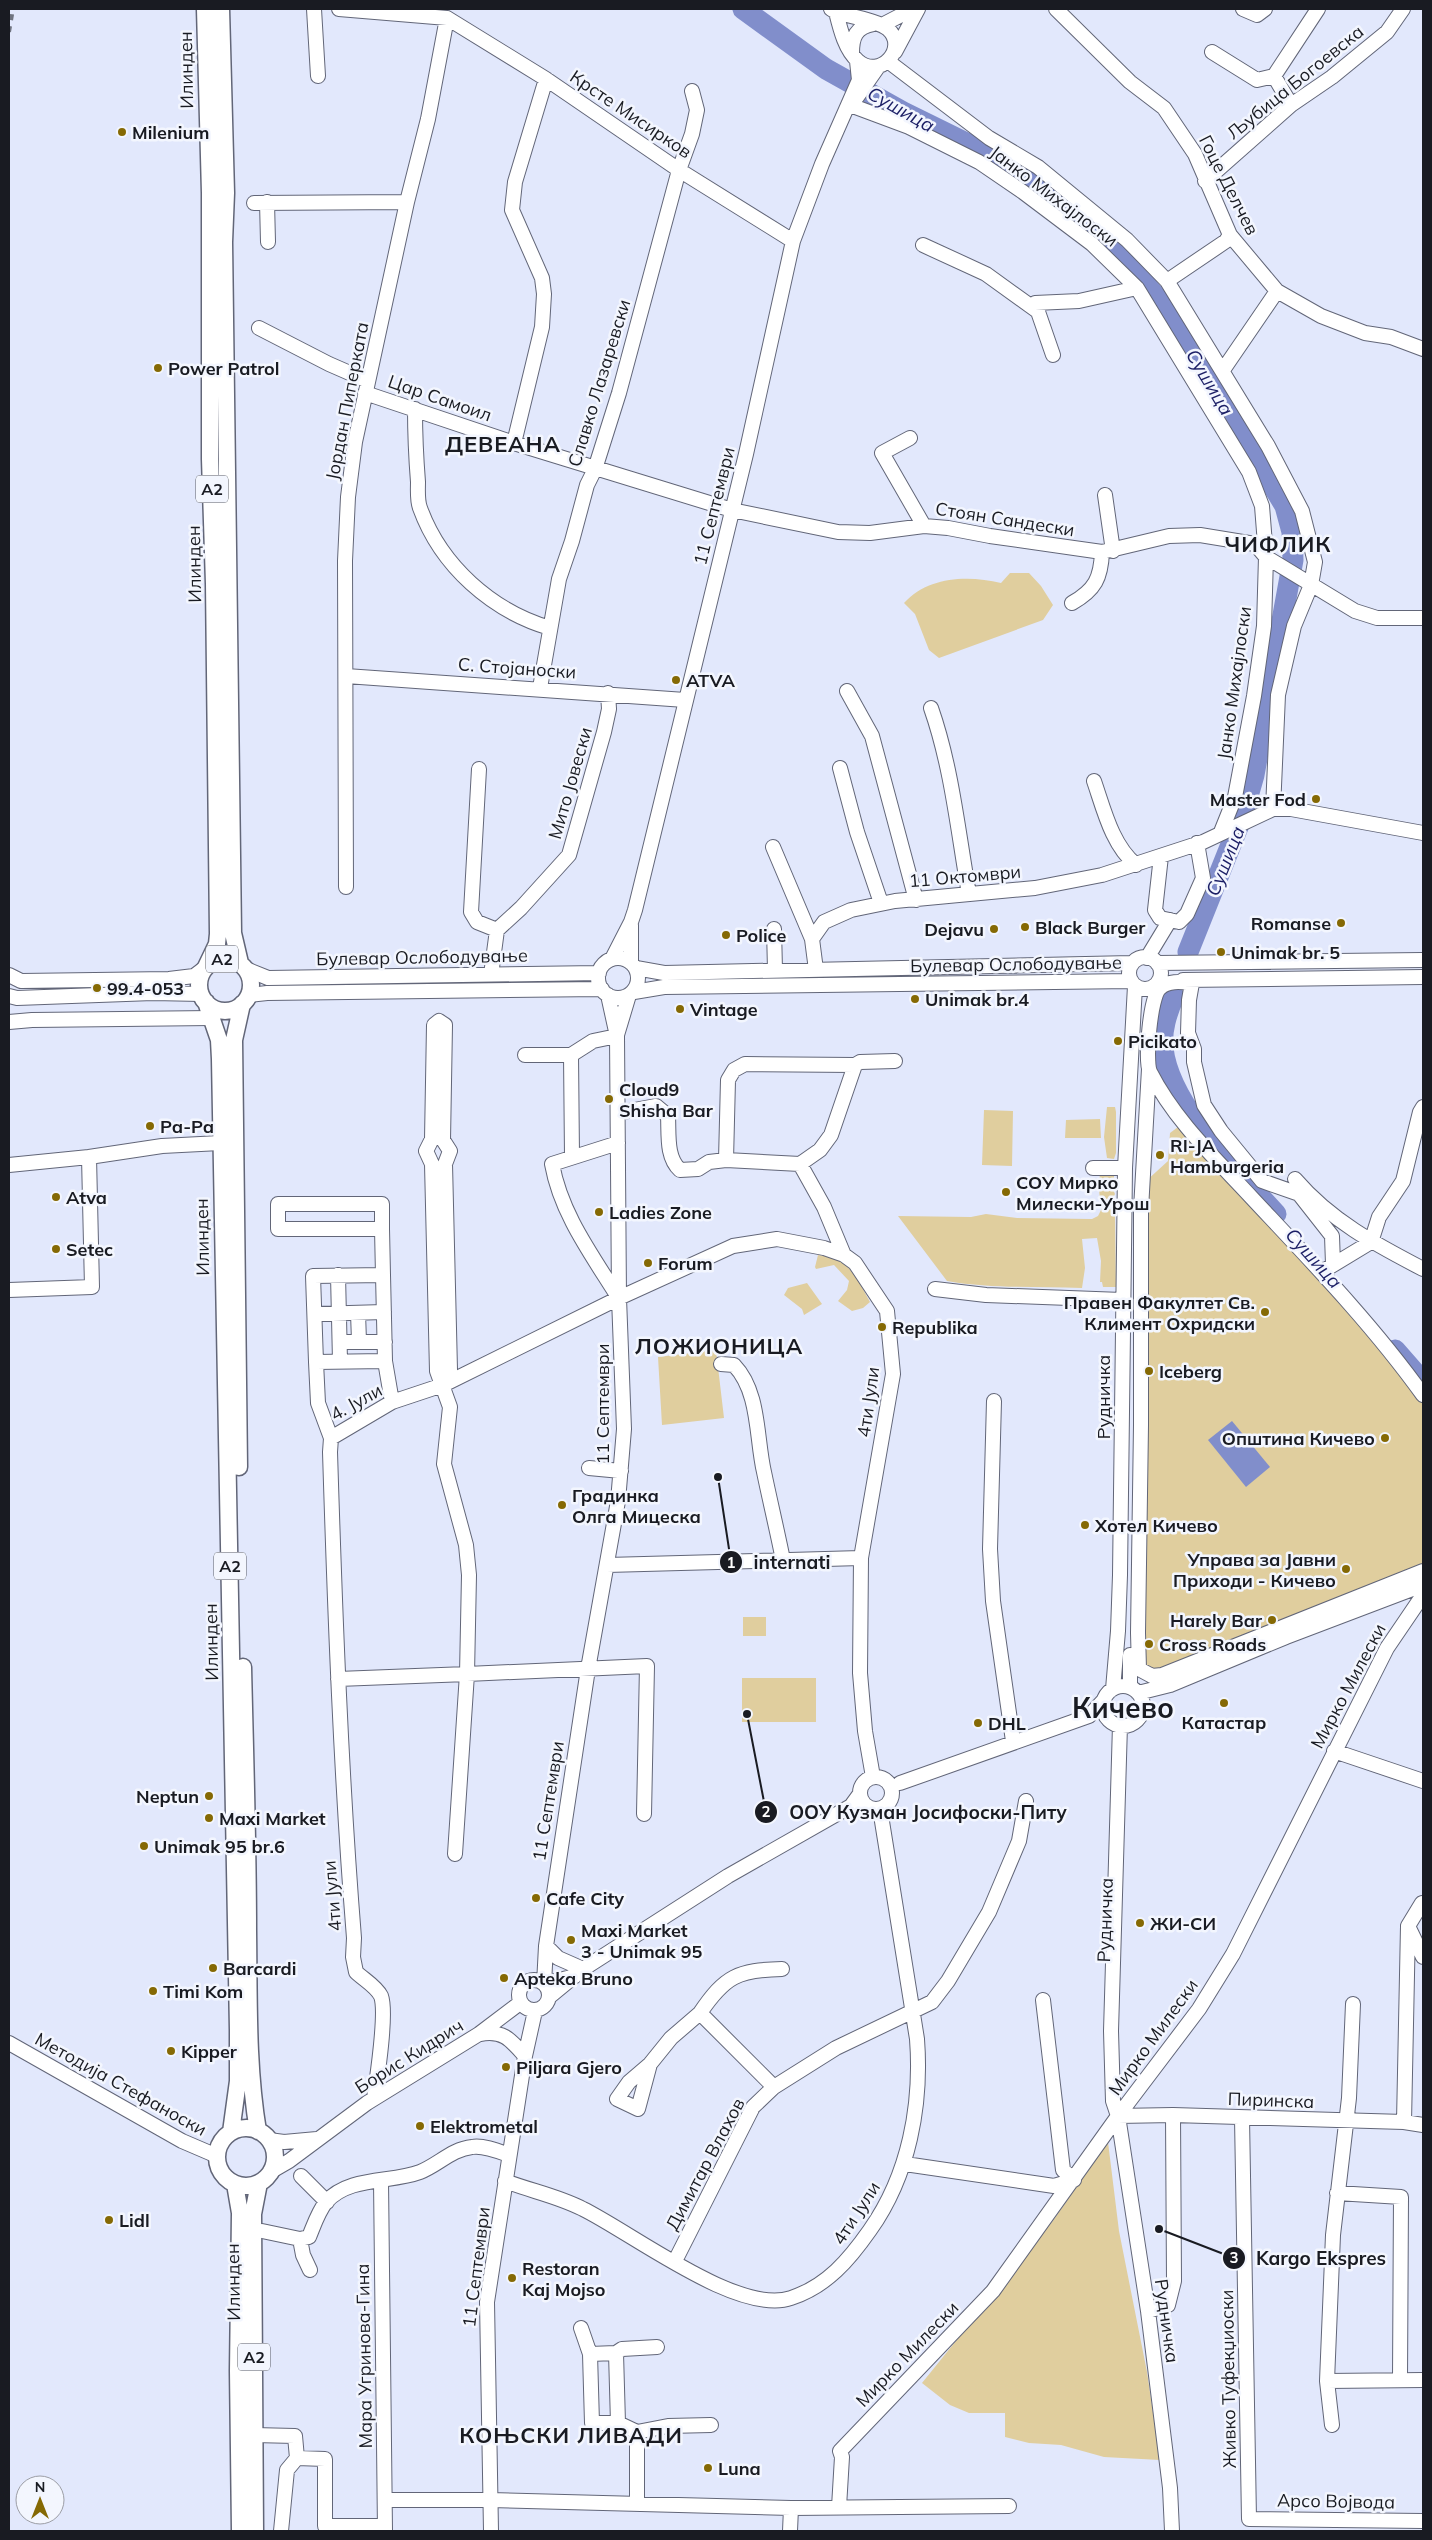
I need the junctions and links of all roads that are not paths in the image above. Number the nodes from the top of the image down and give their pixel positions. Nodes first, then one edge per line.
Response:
1 (205, 9) edge
2 (221, 9) edge
3 (314, 9) edge
4 (339, 9) edge
5 (913, 9) edge
6 (918, 9) edge
7 (1056, 9) edge
8 (1243, 9) edge
9 (1265, 9) edge
10 (1318, 9) edge
11 (1403, 9) edge
12 (400, 10) edge
13 (834, 11) edge
14 (447, 18) junction
15 (877, 24) junction
16 (1212, 52) dead end
17 (872, 63) junction
18 (318, 76) dead end
19 (1274, 76) junction
20 (546, 79) junction
21 (692, 91) dead end
22 (852, 100) junction
23 (1291, 105) junction
24 (679, 170) junction
25 (1205, 181) junction
26 (407, 202) junction
27 (1230, 235) junction
28 (794, 241) junction
29 (268, 242) dead end
30 (924, 245) dead end
31 (1167, 281) junction
32 (1137, 288) junction
33 (1277, 291) junction
34 (1036, 310) junction
35 (259, 328) dead end
36 (1423, 348) edge
37 (1053, 355) dead end
38 (1224, 370) junction
39 (367, 387) junction
40 (415, 409) junction
41 (910, 438) dead end
42 (514, 443) junction
43 (595, 469) junction
44 (1105, 495) dead end
45 (732, 510) junction
46 (924, 526) junction
47 (1107, 551) junction
48 (1266, 557) junction
49 (1311, 585) junction
50 (1072, 603) dead end
51 (1423, 618) edge
52 (550, 628) junction
53 (346, 676) junction
54 (540, 688) junction
55 (847, 691) dead end
56 (608, 693) junction
57 (685, 700) junction
58 (931, 708) dead end
59 (840, 768) dead end
60 (479, 769) dead end
61 (1094, 781) dead end
62 (1272, 809) junction
63 (1226, 830) junction
64 (1423, 833) edge
65 (1197, 843) junction
66 (772, 847) dead end
67 (1161, 856) junction
68 (1136, 865) junction
69 (346, 887) dead end
70 (969, 894) junction
71 (916, 900) junction
72 (881, 903) junction
73 (1170, 920) junction
74 (631, 922) junction
75 (774, 928) dead end
76 (497, 930) junction
77 (812, 939) junction
78 (612, 959) junction
79 (1146, 960) junction
80 (1423, 960) edge
81 (634, 965) junction
82 (243, 966) junction
83 (206, 967) junction
84 (774, 970) junction
85 (816, 970) junction
86 (599, 973) junction
87 (491, 975) junction
88 (1423, 976) edge
89 (15, 978) edge
90 (1159, 979) junction
91 (1136, 985) junction
92 (605, 992) junction
93 (9, 994) edge
94 (631, 994) junction
95 (203, 998) junction
96 (245, 1000) junction
97 (212, 1018) junction
98 (9, 1022) edge
99 (616, 1036) junction
100 (525, 1055) dead end
101 (571, 1055) junction
102 (895, 1061) dead end
103 (855, 1065) junction
104 (1149, 1069) junction
105 (1423, 1107) edge
106 (618, 1113) junction
107 (220, 1143) junction
108 (618, 1143) junction
109 (1232, 1145) junction
110 (572, 1156) junction
111 (89, 1157) junction
112 (1215, 1158) junction
113 (726, 1160) junction
114 (800, 1164) junction
115 (9, 1165) edge
116 (1093, 1168) dead end
117 (1125, 1168) junction
118 (1295, 1179) dead end
119 (382, 1229) junction
120 (1371, 1242) junction
121 (844, 1255) junction
122 (1334, 1264) junction
123 (1423, 1269) edge
124 (1322, 1274) junction
125 (338, 1275) junction
126 (383, 1275) junction
127 (935, 1289) dead end
128 (9, 1290) edge
129 (619, 1298) junction
130 (1122, 1300) junction
131 (384, 1312) junction
132 (358, 1313) junction
133 (315, 1314) junction
134 (339, 1314) junction
135 (359, 1341) junction
136 (340, 1342) junction
137 (385, 1342) junction
138 (340, 1361) junction
139 (385, 1361) junction
140 (316, 1362) junction
141 (721, 1364) dead end
142 (443, 1385) junction
143 (1423, 1394) edge
144 (994, 1401) dead end
145 (392, 1402) junction
146 (331, 1438) junction
147 (589, 1468) dead end
148 (621, 1471) junction
149 (861, 1558) junction
150 (783, 1560) junction
151 (607, 1565) junction
152 (1423, 1571) edge
153 (1423, 1585) edge
154 (1423, 1595) edge
155 (588, 1669) junction
156 (467, 1674) junction
157 (338, 1679) junction
158 (1113, 1688) junction
159 (1137, 1694) junction
160 (1103, 1701) junction
161 (1089, 1716) junction
162 (1120, 1724) junction
163 (1013, 1741) junction
164 (1334, 1751) junction
165 (873, 1777) junction
166 (1423, 1781) edge
167 (893, 1786) junction
168 (1026, 1801) dead end
169 (868, 1803) junction
170 (644, 1814) dead end
171 (455, 1854) dead end
172 (1422, 1903) edge
173 (1408, 1926) junction
174 (546, 1946) junction
175 (1423, 1957) edge
176 (782, 1969) dead end
177 (579, 1972) junction
178 (528, 1981) junction
179 (544, 1984) junction
180 (549, 1997) junction
181 (1043, 2000) dead end
182 (520, 2003) junction
183 (1353, 2004) dead end
184 (535, 2011) junction
185 (913, 2012) junction
186 (700, 2013) junction
187 (479, 2034) junction
188 (9, 2043) edge
189 (525, 2056) junction
190 (650, 2064) junction
191 (774, 2087) junction
192 (374, 2098) junction
193 (1173, 2115) junction
194 (1118, 2116) junction
195 (1242, 2118) junction
196 (1347, 2120) junction
197 (1404, 2122) junction
198 (1423, 2125) edge
199 (231, 2132) junction
200 (263, 2136) junction
201 (316, 2140) junction
202 (509, 2155) junction
203 (217, 2156) junction
204 (904, 2164) junction
205 (300, 2176) dead end
206 (264, 2178) junction
207 (1074, 2180) junction
208 (381, 2181) junction
209 (505, 2181) junction
210 (235, 2184) junction
211 (1337, 2193) junction
212 (326, 2202) junction
213 (262, 2231) dead end
214 (300, 2239) junction
215 (675, 2261) junction
216 (310, 2270) dead end
217 (1148, 2311) junction
218 (581, 2328) dead end
219 (657, 2347) dead end
220 (616, 2353) junction
221 (590, 2354) junction
222 (1400, 2379) junction
223 (1423, 2380) edge
224 (1327, 2381) junction
225 (618, 2423) junction
226 (711, 2425) dead end
227 (1332, 2425) dead end
228 (637, 2432) junction
229 (254, 2435) junction
230 (297, 2458) junction
231 (385, 2500) junction
232 (490, 2500) junction
233 (637, 2504) junction
234 (1009, 2506) dead end
235 (839, 2507) junction
236 (791, 2508) junction
237 (1249, 2519) joint
238 (1423, 2521) edge
239 (385, 2529) edge
240 (240, 2531) edge
241 (255, 2531) edge
242 (281, 2531) edge
243 (491, 2531) edge
244 (790, 2531) edge
245 (1172, 2531) edge

1 - 83 main road, Илинден / A2
2 - 82 main road, Илинден / A2
3 - 18 street
4 - 12 street
5 - 15 street
6 - 17 street, 11 Септември
7 - 25 street, Гоце Делчев
8 - 9 street
10 - 19 street
11 - 23 street, Љубица Богоевска
12 - 14 street
13 - 15 street
13 - 17 street
14 - 20 street, Крсте Мисирков
14 - 26 street, Јордан Пиперката
15 - 17 street
15 - 17 street
16 - 19 street
17 - 22 street, 11 Септември
17 - 31 street, Јанко Михајлоски
19 - 23 street
20 - 24 street, Крсте Мисирков
20 - 42 street
21 - 24 street, Славко Лазаревски
22 - 28 street, 11 Септември
22 - 32 street, Јанко Михајлоски
23 - 25 street, Љубица Богоевска
24 - 28 street, Крсте Мисирков
24 - 43 street, Славко Лазаревски
25 - 27 street, Гоце Делчев
26 - 29 street
26 - 39 street, Јордан Пиперката
27 - 31 street
27 - 33 street, Гоце Делчев
28 - 45 street, 11 Септември
30 - 34 street
31 - 38 street, Јанко Михајлоски
32 - 34 street
32 - 48 street, Јанко Михајлоски
33 - 36 street, Гоце Делчев
33 - 38 street
34 - 37 street
35 - 39 street, Цар Самоил
38 - 49 street, Јанко Михајлоски
39 - 40 street, Цар Самоил
39 - 53 street, Јордан Пиперката
40 - 42 street, Цар Самоил
40 - 52 street
41 - 46 street
42 - 43 street, Цар Самоил
43 - 45 street, Цар Самоил
43 - 52 street, Славко Лазаревски
44 - 47 street
45 - 46 street, Стоян Сандески
45 - 57 street, 11 Септември
46 - 47 street, Стоян Сандески
47 - 48 street, Стоян Сандески
47 - 50 street
48 - 49 street
48 - 63 street, Јанко Михајлоски
49 - 51 street
49 - 62 street, Јанко Михајлоски
52 - 54 street, Славко Лазаревски
53 - 54 street, С. Стојаноски
53 - 69 street, Јордан Пиперката
54 - 56 street, С. Стојаноски
55 - 71 street
56 - 57 street, С. Стојаноски
56 - 76 street, Мито Јовески
57 - 74 street, 11 Септември
58 - 70 street
59 - 72 street
60 - 76 street
61 - 68 street
62 - 63 street
62 - 64 street
63 - 65 street
65 - 67 street
65 - 73 street
66 - 77 street
67 - 68 street, 11 Октомври
67 - 73 street
68 - 70 street, 11 Октомври
70 - 71 street, 11 Октомври
71 - 72 street, 11 Октомври
72 - 77 street, 11 Октомври
73 - 79 street
74 - 78 street, 11 Септември
74 - 81 street, 11 Септември
75 - 84 street
76 - 87 street
77 - 85 street
78 - 81 street
78 - 86 street
79 - 80 street, Булевар Ослободување
79 - 85 street, Булевар Ослободување
79 - 90 street
79 - 91 street, Рудничка
81 - 84 street, Булевар Ослободување
81 - 94 street
82 - 83 main road, A2
82 - 87 street, Булевар Ослободување
82 - 96 main road, Илинден / A2
83 - 89 street
83 - 95 main road, Илинден / A2
84 - 85 street, Булевар Ослободување
86 - 87 street, Булевар Ослободување
86 - 92 street
88 - 90 street
89 - 93 street
90 - 91 street
91 - 94 street, Булевар Ослободување
91 - 117 street, Рудничка
91 - 159 street, Рудничка
92 - 94 street
92 - 96 street, Булевар Ослободување
92 - 99 street, 11 Септември
93 - 95 street
94 - 99 street, 11 Септември
95 - 96 main road
95 - 97 main road, Илинден / A2
96 - 200 main road, Илинден / A2
97 - 98 street
97 - 107 main road, Илинден / A2
99 - 101 street
99 - 106 street, 11 Септември
100 - 101 street
101 - 110 street
102 - 103 street
103 - 113 street
103 - 114 street
104 - 109 street
104 - 112 street
104 - 152 street
105 - 120 street
106 - 108 street, 11 Септември
106 - 113 street
107 - 111 street
107 - 199 main road, Илинден / A2
108 - 110 street
108 - 129 street, 11 Септември
109 - 112 street
109 - 122 street
110 - 129 street
111 - 115 street
111 - 128 street
112 - 124 street
113 - 114 street
114 - 121 street
116 - 117 street
117 - 130 street, Рудничка
118 - 120 street
119 - 119 street
119 - 126 street
120 - 122 street
120 - 123 street
121 - 129 street, 4ти Јули
121 - 149 street, 4ти Јули
122 - 124 street
124 - 143 street
125 - 126 street
125 - 133 street
125 - 134 street
126 - 131 street
127 - 130 street
129 - 142 street, 4. Јули
129 - 148 street, 11 Септември
130 - 158 street, Рудничка
131 - 132 street
131 - 137 street
132 - 134 street
132 - 135 street
133 - 134 street
133 - 140 street
134 - 136 street
135 - 136 street
135 - 137 street
136 - 138 street
137 - 139 street
138 - 139 street
138 - 140 street
139 - 145 street
140 - 146 street
141 - 150 street
142 - 142 street
142 - 145 street, 4. Јули
142 - 156 street
144 - 163 street
145 - 146 street, 4. Јули
146 - 157 street, 4. Јули
147 - 148 street
148 - 151 street, 11 Септември
149 - 150 street
149 - 165 street, 4ти Јули
150 - 151 street
151 - 155 street, 11 Септември
153 - 159 street
154 - 164 street, Мирко Милески
155 - 156 street
155 - 170 street
155 - 174 street, 11 Септември
156 - 157 street
156 - 171 street
157 - 192 street, 4ти Јули
158 - 159 street
158 - 160 street
159 - 162 street
160 - 161 street
160 - 162 street
161 - 162 street
161 - 163 street
162 - 194 street, Рудничка
163 - 167 street
164 - 166 street
164 - 194 street, Мирко Милески
165 - 167 street
165 - 169 street
167 - 169 street
168 - 185 street, Димитар Влахов
169 - 177 street
169 - 185 street, 4ти Јули
172 - 173 street
173 - 175 street
173 - 197 street
174 - 177 street
174 - 178 street
174 - 179 street
176 - 186 street
177 - 179 street
177 - 180 street
178 - 179 street
178 - 182 street
179 - 180 street
180 - 184 street
181 - 207 street
182 - 184 street
182 - 187 street, Борис Кидрич
183 - 196 street
184 - 189 street, 11 Септември
185 - 191 street, Димитар Влахов
185 - 204 street, 4ти Јули
186 - 190 street
186 - 191 street
187 - 189 street
187 - 192 street, Борис Кидрич
188 - 203 street, Методија Стефаноски
189 - 202 street, 11 Септември
190 - 190 street
191 - 215 street, Димитар Влахов
192 - 201 street, Борис Кидрич
193 - 194 street, Пиринска
193 - 195 street, Пиринска
193 - 217 street
194 - 207 street, Мирко Милески
194 - 217 street, Рудничка
195 - 196 street, Пиринска
195 - 237 street, Живко Туфекџиоски
196 - 197 street, Пиринска
196 - 211 street
197 - 198 street, Пиринска
199 - 200 main road
199 - 203 main road, Илинден / A2
200 - 201 street
200 - 206 main road, Илинден / A2
201 - 206 street, Борис Кидрич
202 - 208 street
202 - 209 street, 11 Септември
203 - 210 main road
204 - 207 street
204 - 215 street, 4ти Јули
205 - 212 street
206 - 210 main road
206 - 229 main road, Илинден / A2
207 - 235 street, Мирко Милески
208 - 212 street
208 - 231 street, Мара Угринова-Гина
209 - 215 street, 4ти Јули
209 - 232 street, 11 Септември
210 - 240 main road, Илинден / A2
211 - 222 street
211 - 224 street
212 - 214 street
213 - 214 street
214 - 216 street
217 - 245 street, Рудничка
218 - 221 street
219 - 220 street
220 - 221 street
220 - 225 street
221 - 225 street
222 - 223 street
222 - 224 street
224 - 227 street
225 - 228 street
226 - 228 street
228 - 233 street
229 - 230 street
229 - 241 main road, Илинден / A2
230 - 239 street
230 - 242 street
231 - 232 street
231 - 239 street, Мара Угринова-Гина
232 - 233 street
232 - 243 street, 11 Септември
233 - 236 street
234 - 235 street
235 - 236 street
236 - 244 street
237 - 238 street, Арсо Војвода

